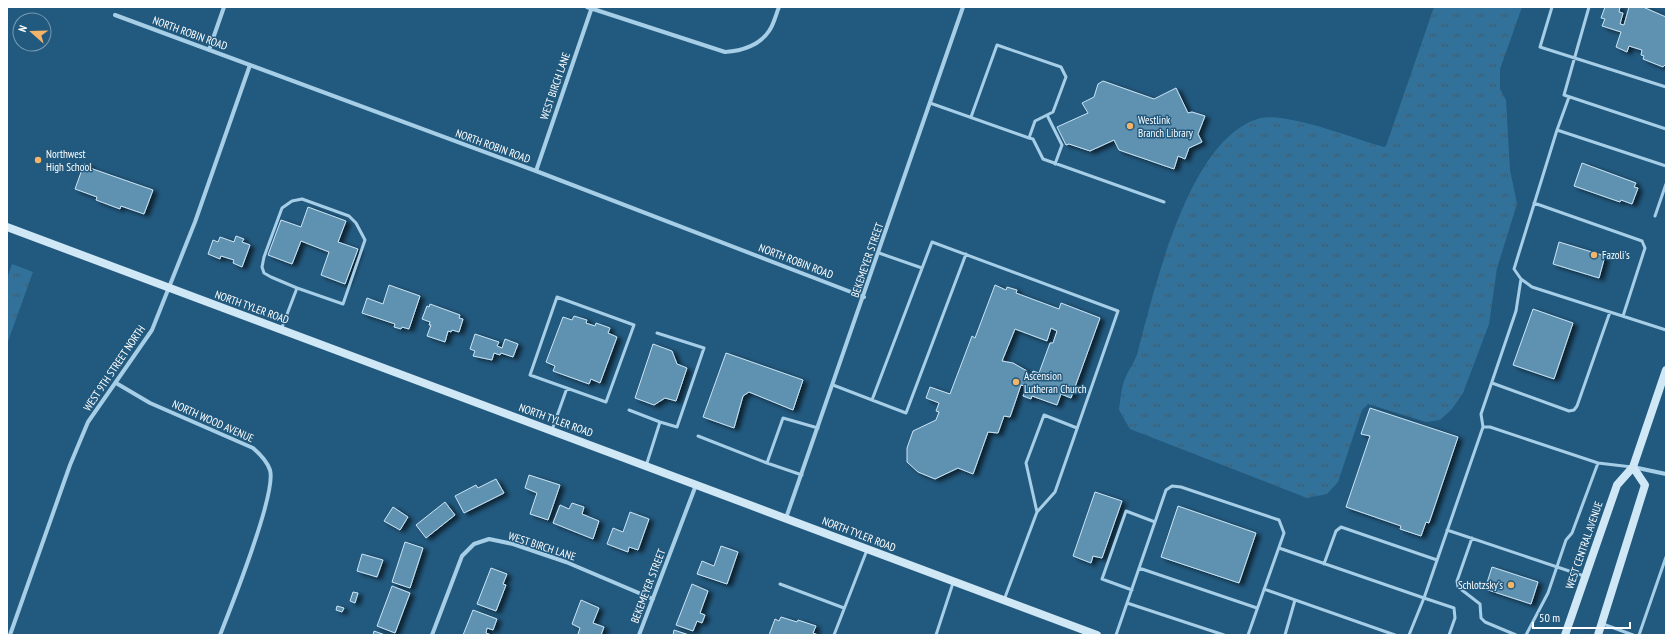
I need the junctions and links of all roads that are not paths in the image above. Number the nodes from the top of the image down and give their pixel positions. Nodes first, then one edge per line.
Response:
1 (224, 7) edge
2 (779, 7) edge
3 (963, 7) edge
4 (1552, 7) edge
5 (1589, 7) edge
6 (590, 8) edge
7 (115, 15) dead end
8 (209, 50) junction
9 (1574, 59) junction
10 (250, 65) junction
11 (1666, 88) edge
12 (1569, 97) junction
13 (930, 103) junction
14 (1047, 115) junction
15 (971, 118) junction
16 (1666, 128) edge
17 (1557, 130) junction
18 (1029, 138) junction
19 (1055, 164) junction
20 (1666, 166) edge
21 (536, 171) junction
22 (1666, 184) edge
23 (1164, 202) dead end
24 (1534, 203) junction
25 (1655, 216) dead end
26 (7, 227) edge
27 (879, 253) junction
28 (966, 254) junction
29 (922, 268) junction
30 (1521, 279) junction
31 (169, 288) junction
32 (297, 288) junction
33 (864, 297) junction
34 (1610, 312) junction
35 (1623, 316) junction
36 (281, 330) junction
37 (1666, 330) edge
38 (657, 333) dead end
39 (1666, 370) edge
40 (116, 383) junction
41 (1492, 383) junction
42 (833, 385) junction
43 (567, 388) junction
44 (872, 400) junction
45 (629, 410) dead end
46 (660, 422) junction
47 (1483, 427) junction
48 (818, 428) junction
49 (1077, 428) junction
50 (552, 431) junction
51 (698, 436) dead end
52 (1598, 462) junction
53 (767, 463) junction
54 (646, 466) junction
55 (1633, 467) junction
56 (1666, 474) edge
57 (802, 475) junction
58 (697, 485) junction
59 (1037, 512) junction
60 (786, 518) junction
61 (1155, 522) junction
62 (1447, 530) junction
63 (1472, 538) junction
64 (1279, 548) junction
65 (868, 549) junction
66 (1666, 556) edge
67 (1437, 560) junction
68 (1324, 564) junction
69 (1556, 567) junction
70 (1139, 568) junction
71 (1584, 576) junction
72 (954, 581) junction
73 (780, 584) dead end
74 (1264, 589) junction
75 (1132, 590) junction
76 (1424, 598) junction
77 (653, 599) junction
78 (1004, 600) junction
79 (1295, 600) junction
80 (1127, 603) junction
81 (844, 608) junction
82 (1257, 608) junction
83 (1602, 624) junction
84 (1627, 634) edge
85 (10, 635) edge
86 (220, 635) edge
87 (432, 635) edge
88 (640, 635) edge
89 (834, 635) edge
90 (936, 635) edge
91 (1096, 635) edge
92 (1116, 635) edge
93 (1224, 635) edge
94 (1248, 635) edge
95 (1285, 635) edge
96 (1395, 635) edge
97 (1409, 635) edge
98 (1449, 635) edge
99 (1516, 635) edge
100 (1526, 635) edge
101 (1565, 635) edge
102 (1598, 635) edge
103 (1633, 635) edge
104 (1639, 635) edge

1 - 8 street
2 - 6 street
3 - 13 street, BEKEMEYER STREET
4 - 9 lane
5 - 9 lane
6 - 21 street, WEST BIRCH LANE
7 - 8 street, NORTH ROBIN ROAD
8 - 10 street, NORTH ROBIN ROAD
9 - 11 lane
9 - 12 lane
10 - 21 street, NORTH ROBIN ROAD
10 - 31 street, WEST 9TH STREET NORTH
12 - 16 lane
12 - 17 lane
13 - 15 lane
13 - 27 street, BEKEMEYER STREET
14 - 15 lane
14 - 18 lane
14 - 19 lane
15 - 18 lane
17 - 20 lane
17 - 24 lane
18 - 19 lane
19 - 23 lane
21 - 33 street, NORTH ROBIN ROAD
22 - 25 lane
24 - 30 lane
24 - 35 lane
26 - 31 main road, NORTH TYLER ROAD
27 - 29 lane
27 - 33 street, BEKEMEYER STREET
28 - 29 lane
28 - 44 lane
28 - 49 lane
29 - 44 lane
30 - 34 lane
30 - 41 lane
31 - 36 main road, NORTH TYLER ROAD
31 - 40 street, WEST 9TH STREET NORTH
32 - 32 lane
32 - 36 lane
33 - 42 street, BEKEMEYER STREET
34 - 35 lane
34 - 41 lane
35 - 37 lane
36 - 50 main road, NORTH TYLER ROAD
38 - 46 lane
39 - 55 main road, WEST CENTRAL AVENUE
40 - 85 street, WEST 9TH STREET NORTH
40 - 86 street, NORTH WOOD AVENUE
41 - 47 lane
42 - 44 lane
42 - 48 street, BEKEMEYER STREET
43 - 43 lane
43 - 50 lane
45 - 46 lane
46 - 54 lane
47 - 52 lane
47 - 62 lane
48 - 53 lane
48 - 57 street, BEKEMEYER STREET
49 - 59 lane
49 - 59 lane
50 - 54 main road, NORTH TYLER ROAD
51 - 53 lane
52 - 55 lane
52 - 69 lane
53 - 57 lane
54 - 58 main road, NORTH TYLER ROAD
55 - 56 street
55 - 71 main road, WEST CENTRAL AVENUE
55 - 83 main road
57 - 60 street, BEKEMEYER STREET
58 - 60 main road, NORTH TYLER ROAD
58 - 77 street, BEKEMEYER STREET
59 - 78 lane
60 - 65 main road, NORTH TYLER ROAD
61 - 64 lane
61 - 70 lane
61 - 75 lane
62 - 63 lane
62 - 67 lane
63 - 69 lane
63 - 99 lane
64 - 68 lane
64 - 74 lane
65 - 72 main road, NORTH TYLER ROAD
65 - 81 lane
66 - 104 lane
67 - 68 lane
67 - 76 lane
68 - 76 lane
69 - 71 lane
69 - 100 lane
70 - 75 lane
70 - 82 lane
71 - 101 main road, WEST CENTRAL AVENUE
72 - 78 main road, NORTH TYLER ROAD
72 - 90 lane
73 - 81 lane
74 - 79 lane
74 - 82 lane
75 - 80 lane
76 - 97 lane
76 - 98 lane
77 - 87 street, WEST BIRCH LANE
77 - 88 street, BEKEMEYER STREET
78 - 91 main road, NORTH TYLER ROAD
79 - 95 lane
79 - 96 lane
80 - 92 lane
80 - 93 lane
81 - 89 lane
82 - 94 lane
83 - 84 lane
83 - 102 main road
84 - 103 lane

